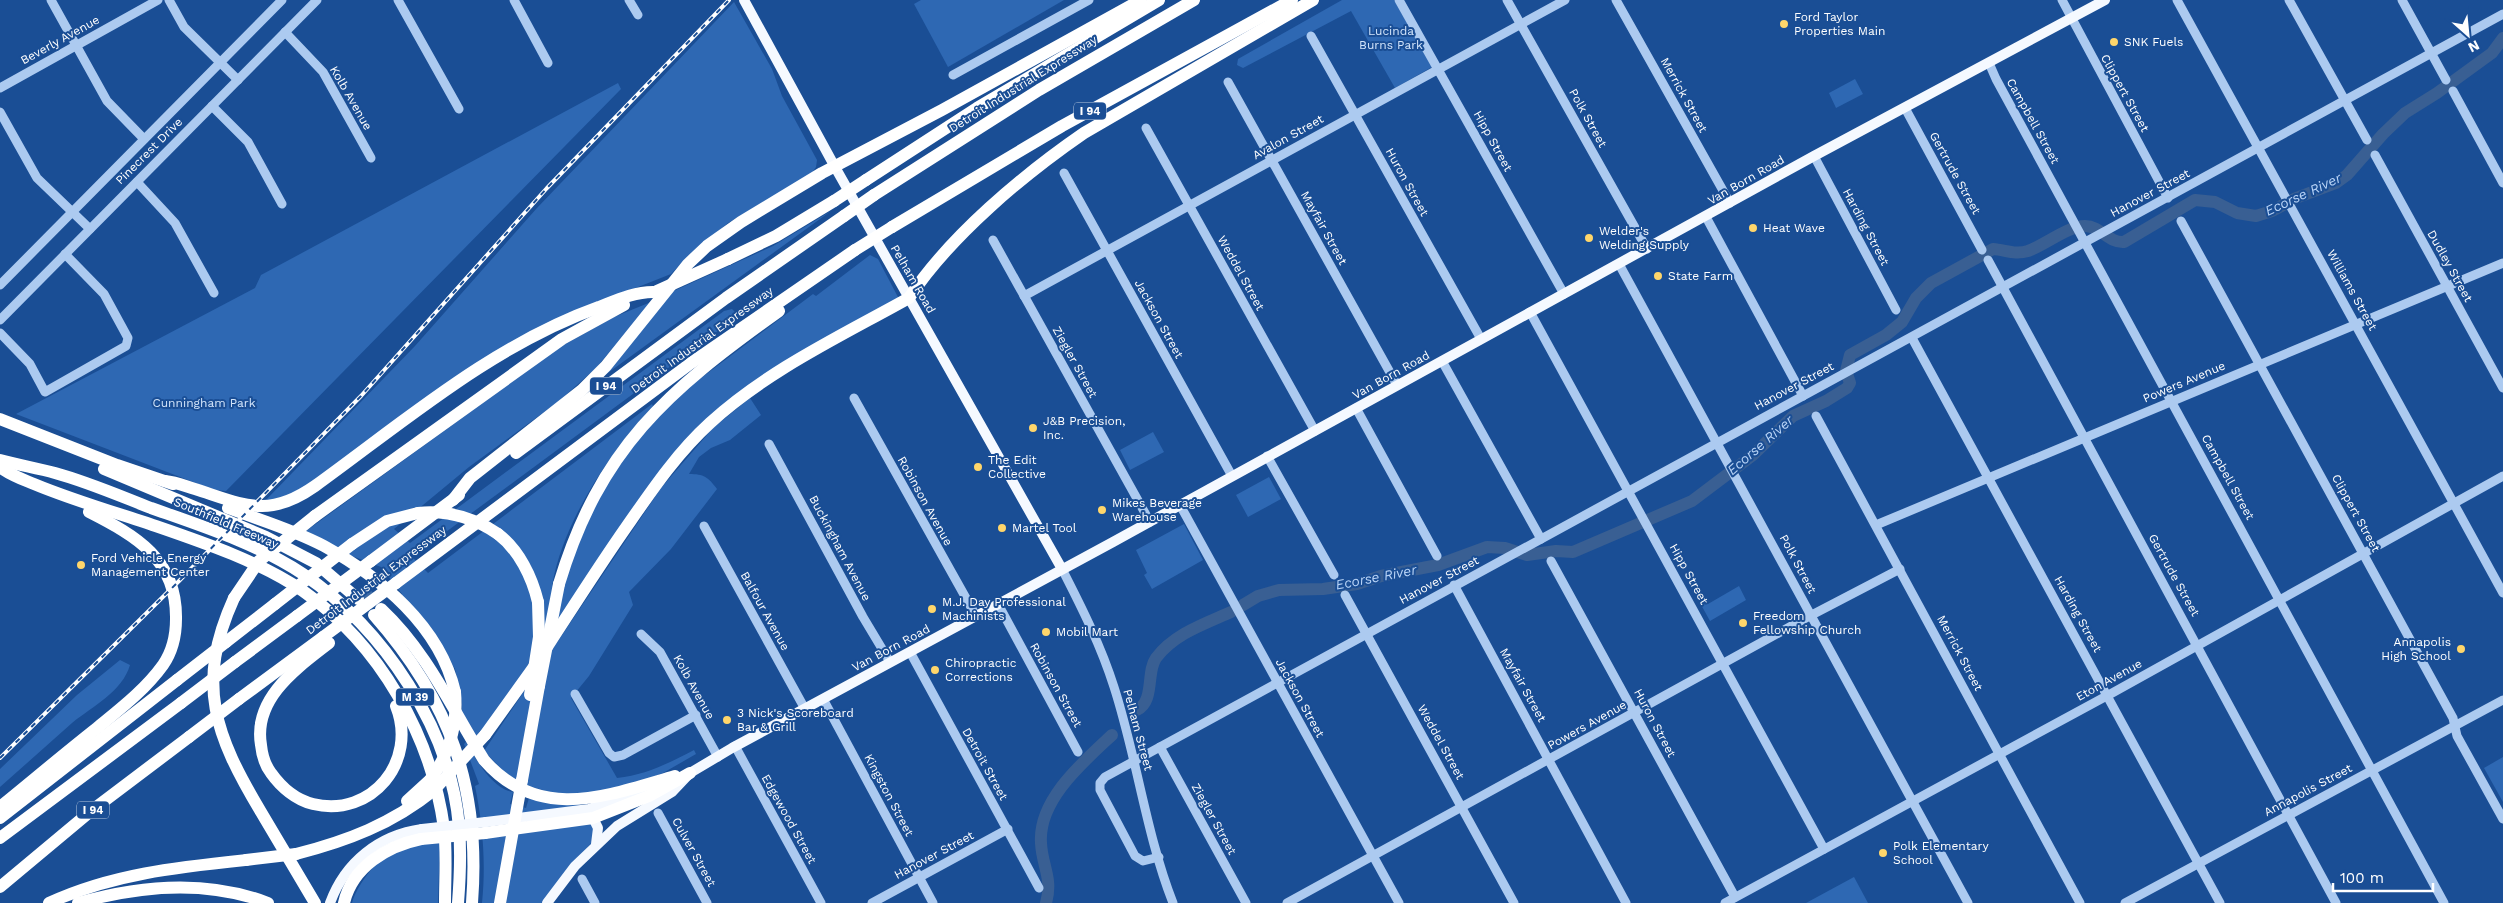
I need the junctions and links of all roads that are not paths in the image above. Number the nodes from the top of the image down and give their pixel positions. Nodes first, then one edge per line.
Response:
1 (51, 0) edge
2 (158, 0) edge
3 (169, 0) edge
4 (282, 0) edge
5 (317, 0) edge
6 (398, 0) edge
7 (514, 0) edge
8 (629, 0) edge
9 (744, 0) edge
10 (1089, 0) edge
11 (1141, 0) edge
12 (1159, 0) edge
13 (1194, 0) edge
14 (1292, 0) edge
15 (1313, 0) edge
16 (1399, 0) edge
17 (1507, 0) edge
18 (1564, 0) edge
19 (1616, 0) edge
20 (2062, 0) edge
21 (2105, 0) edge
22 (2177, 0) edge
23 (2289, 0) edge
24 (2402, 0) edge
25 (2503, 14) edge
26 (638, 15) dead end
27 (2071, 18) junction
28 (1521, 24) junction
29 (285, 32) junction
30 (1311, 36) dead end
31 (76, 46) junction
32 (2431, 53) junction
33 (220, 63) junction
34 (548, 63) dead end
35 (1989, 63) junction
36 (1438, 69) junction
37 (953, 75) dead end
38 (238, 80) junction
39 (2446, 80) dead end
40 (1228, 82) dead end
41 (0, 88) edge
42 (2453, 91) dead end
43 (2345, 101) junction
44 (212, 106) junction
45 (1905, 108) junction
46 (459, 109) dead end
47 (0, 112) edge
48 (1355, 114) junction
49 (1146, 128) dead end
50 (144, 139) junction
51 (2367, 140) dead end
52 (2258, 148) junction
53 (2375, 155) dead end
54 (1814, 156) junction
55 (371, 158) dead end
56 (1272, 160) junction
57 (835, 167) junction
58 (1064, 173) dead end
59 (137, 182) junction
60 (2503, 183) edge
61 (2168, 198) junction
62 (1730, 203) junction
63 (282, 204) dead end
64 (1189, 206) junction
65 (72, 212) junction
66 (1706, 217) junction
67 (2181, 221) dead end
68 (90, 229) junction
69 (993, 240) dead end
70 (2086, 242) junction
71 (1647, 249) junction
72 (1982, 250) dead end
73 (1107, 251) junction
74 (65, 254) junction
75 (850, 254) junction
76 (1988, 260) dead end
77 (2503, 263) edge
78 (1618, 264) junction
79 (0, 284) edge
80 (2447, 286) junction
81 (2003, 288) junction
82 (655, 292) junction
83 (214, 294) dead end
84 (1564, 294) junction
85 (1024, 296) junction
86 (909, 298) junction
87 (1896, 310) dead end
88 (1530, 312) junction
89 (0, 320) edge
90 (2356, 324) junction
91 (0, 334) edge
92 (1912, 338) junction
93 (1482, 339) junction
94 (1442, 361) junction
95 (2260, 364) junction
96 (1397, 385) junction
97 (2503, 388) edge
98 (1803, 396) junction
99 (854, 398) dead end
100 (2172, 400) junction
101 (1356, 408) junction
102 (1816, 416) dead end
103 (0, 419) edge
104 (0, 425) edge
105 (1315, 431) junction
106 (2084, 437) junction
107 (1717, 442) junction
108 (769, 444) dead end
109 (1267, 456) junction
110 (0, 460) edge
111 (0, 467) edge
112 (1232, 476) junction
113 (2503, 476) edge
114 (1989, 477) junction
115 (165, 481) junction
116 (1628, 490) junction
117 (66, 498) junction
118 (454, 500) junction
119 (2454, 502) junction
120 (1180, 505) junction
121 (1150, 522) junction
122 (1876, 525) junction
123 (704, 526) dead end
124 (1541, 540) junction
125 (2363, 552) junction
126 (1437, 556) dead end
127 (1551, 561) dead end
128 (1062, 569) junction
129 (1900, 569) junction
130 (1334, 575) dead end
131 (289, 584) junction
132 (1454, 586) junction
133 (2503, 593) edge
134 (1345, 595) dead end
135 (2280, 598) junction
136 (370, 603) junction
137 (998, 604) junction
138 (1812, 615) junction
139 (976, 616) junction
140 (641, 634) dead end
141 (1366, 634) junction
142 (326, 640) junction
143 (2197, 645) junction
144 (910, 652) junction
145 (890, 662) junction
146 (1724, 664) junction
147 (1278, 683) junction
148 (575, 694) dead end
149 (2108, 695) junction
150 (823, 699) junction
151 (2503, 700) edge
152 (805, 708) junction
153 (1635, 713) junction
154 (696, 715) junction
155 (2454, 726) junction
156 (735, 746) junction
157 (1160, 747) junction
158 (1078, 752) dead end
159 (2001, 754) junction
160 (718, 757) junction
161 (1550, 759) junction
162 (1134, 761) junction
163 (525, 763) junction
164 (2372, 770) junction
165 (690, 773) junction
166 (674, 776) junction
167 (432, 785) junction
168 (1914, 802) junction
169 (0, 807) edge
170 (1462, 807) junction
171 (658, 813) dead end
172 (591, 814) junction
173 (2289, 815) junction
174 (0, 818) edge
175 (2503, 820) edge
176 (1008, 829) junction
177 (421, 834) junction
178 (0, 838) edge
179 (596, 844) junction
180 (1824, 849) junction
181 (1373, 856) junction
182 (1159, 857) junction
183 (2198, 863) junction
184 (919, 877) junction
185 (582, 879) dead end
186 (0, 887) edge
187 (1039, 888) dead end
188 (1735, 898) junction
189 (49, 903) edge
190 (78, 903) edge
191 (268, 903) edge
192 (316, 903) edge
193 (330, 903) edge
194 (344, 903) edge
195 (445, 903) edge
196 (458, 903) edge
197 (472, 903) edge
198 (500, 903) edge
199 (547, 903) edge
200 (595, 903) edge
201 (707, 903) edge
202 (821, 903) edge
203 (872, 903) edge
204 (933, 903) edge
205 (1173, 903) edge
206 (1246, 903) edge
207 (1287, 903) edge
208 (1398, 903) edge
209 (1514, 903) edge
210 (1626, 903) edge
211 (1725, 903) edge
212 (1968, 903) edge
213 (2080, 903) edge
214 (2125, 903) edge
215 (2220, 903) edge
216 (2336, 903) edge
217 (2444, 903) edge

1 - 31 street
2 - 31 street, Beverly Avenue
3 - 33 street
4 - 33 street, Pinecrest Drive
5 - 29 street, Pinecrest Drive
6 - 46 street
7 - 34 street
8 - 26 street
9 - 57 main road, Pelham Road
10 - 37 street
11 - 57 highway
12 - 82 highway, bridge
13 - 118 highway, Detroit Industrial Expressway / I 94, bridge
14 - 75 highway, Detroit Industrial Expressway / I 94, bridge
15 - 86 highway
16 - 36 street, Hipp Street
17 - 28 street, Polk Street
18 - 28 street, Avalon Street
19 - 62 street, Merrick Street
20 - 27 street, Clippert Street
21 - 27 main road, Van Born Road
22 - 52 street, Williams Street
23 - 43 street
24 - 32 street
25 - 32 street, Hanover Street
27 - 35 main road, Van Born Road
27 - 61 street, Clippert Street
28 - 36 street, Avalon Street
28 - 71 street, Polk Street
29 - 38 street, Pinecrest Drive
29 - 55 street, Kolb Avenue
30 - 48 street, Huron Street
31 - 41 street, Beverly Avenue
31 - 50 street
32 - 39 street
32 - 43 street, Hanover Street
33 - 38 street
33 - 50 street, Pinecrest Drive
35 - 45 main road, Van Born Road
35 - 70 street, Campbell Street
36 - 48 street, Avalon Street
36 - 84 street, Hipp Street
38 - 44 street, Pinecrest Drive
40 - 56 street, Mayfair Street
42 - 60 street
43 - 51 street
43 - 52 street, Hanover Street
44 - 59 street, Pinecrest Drive
44 - 63 street
45 - 54 main road, Van Born Road
45 - 72 street, Gertrude Street
47 - 65 street
48 - 56 street, Avalon Street
48 - 93 street, Huron Street
49 - 64 street, Weddel Street
50 - 65 street, Pinecrest Drive
52 - 61 street, Hanover Street
52 - 90 street, Williams Street
53 - 80 street, Dudley Street
54 - 62 main road, Van Born Road
54 - 87 street, Harding Street
56 - 64 street, Avalon Street
56 - 96 street, Mayfair Street
57 - 86 main road, Pelham Road
57 - 118 highway
58 - 73 street, Jackson Street
59 - 68 street, Pinecrest Drive
59 - 83 street
61 - 70 street, Hanover Street
62 - 66 main road, Van Born Road
64 - 73 street, Avalon Street
64 - 105 street, Weddel Street
65 - 68 street
65 - 79 street, Pinecrest Drive
66 - 71 main road, Van Born Road
66 - 98 street
67 - 95 street, Clippert Street
68 - 74 street, Pinecrest Drive
69 - 85 street, Ziegler Street
70 - 81 street, Hanover Street
70 - 100 street, Campbell Street
71 - 78 main road, Van Born Road
73 - 85 street, Avalon Street
73 - 112 street, Jackson Street
74 - 89 street, Pinecrest Drive
74 - 91 street
75 - 136 highway, Detroit Industrial Expressway / I 94, bridge
75 - 163 highway, bridge
76 - 81 street, Gertrude Street
77 - 80 street, Powers Avenue
78 - 84 main road, Van Born Road
78 - 107 street, Polk Street
80 - 90 street, Powers Avenue
80 - 97 street, Dudley Street
81 - 92 street, Hanover Street
81 - 106 street, Gertrude Street
82 - 115 highway
82 - 192 highway, bridge
84 - 88 main road, Van Born Road
85 - 121 street, Ziegler Street
86 - 128 main road, Pelham Road
86 - 167 highway, bridge
88 - 93 main road, Van Born Road
88 - 116 street, Hipp Street
90 - 95 street, Powers Avenue
90 - 119 street, Williams Street
92 - 98 street, Hanover Street
92 - 114 street, Harding Street
93 - 94 main road, Van Born Road
94 - 96 main road, Van Born Road
94 - 124 street
95 - 100 street, Powers Avenue
95 - 125 street, Clippert Street
96 - 101 main road, Van Born Road
98 - 107 street, Hanover Street
99 - 139 street, Robinson Avenue
100 - 106 street, Powers Avenue
100 - 135 street, Campbell Street
101 - 105 main road, Van Born Road
101 - 126 street
102 - 122 street, Merrick Street
103 - 115 highway
104 - 136 highway, Southfield Freeway
105 - 109 main road, Van Born Road
106 - 114 street, Powers Avenue
106 - 143 street, Gertrude Street
107 - 116 street, Hanover Street
107 - 138 street, Polk Street
108 - 145 street, Buckingham Avenue
109 - 112 main road, Van Born Road
109 - 130 street
110 - 196 highway, Southfield Freeway / M 39
111 - 117 highway
112 - 120 main road, Van Born Road
113 - 119 street, Eton Avenue
114 - 122 street, Powers Avenue
114 - 149 street, Harding Street
115 - 167 highway, bridge
116 - 124 street, Hanover Street
116 - 146 street, Hipp Street
117 - 131 highway
117 - 169 highway
118 - 178 highway, Detroit Industrial Expressway / I 94, bridge
119 - 125 street, Eton Avenue
119 - 133 street, Williams Street
120 - 121 main road, Van Born Road
120 - 147 street, Jackson Street
121 - 128 main road, Van Born Road
122 - 129 street, Merrick Street
123 - 152 street, Balfour Avenue
124 - 132 street, Hanover Street
125 - 135 street, Eton Avenue
125 - 155 street, Clippert Street
127 - 153 street, Huron Street
128 - 137 main road, Van Born Road
128 - 162 street, Pelham Street
129 - 138 street, Powers Avenue
129 - 159 street, Merrick Street
131 - 142 highway
131 - 195 highway
132 - 141 street, Hanover Street
132 - 161 street, Mayfair Street
134 - 141 street, Weddel Street
135 - 143 street, Eton Avenue
135 - 164 street, Campbell Street
136 - 142 highway, Detroit Industrial Expressway / I 94, bridge
136 - 166 highway
136 - 197 highway, M 39
137 - 139 main road, Van Born Road
137 - 158 street, Robinson Street
138 - 146 street, Powers Avenue
138 - 168 street, Polk Street
139 - 144 main road, Van Born Road
140 - 154 street, Kolb Avenue
141 - 147 street, Hanover Street
141 - 170 street, Weddel Street
142 - 186 highway, Detroit Industrial Expressway / I 94, bridge
143 - 149 street, Eton Avenue
143 - 173 street, Gertrude Street
144 - 145 main road, Van Born Road
144 - 176 street, Detroit Street
145 - 150 main road, Van Born Road
146 - 153 street, Powers Avenue
146 - 180 street, Hipp Street
147 - 157 street, Hanover Street
147 - 181 street, Jackson Street
148 - 154 street
149 - 159 street, Eton Avenue
149 - 183 street, Harding Street
150 - 152 main road, Van Born Road
150 - 184 street, Kingston Street
151 - 155 street, Annapolis Street
152 - 156 main road, Van Born Road
153 - 161 street, Powers Avenue
153 - 188 street, Huron Street
154 - 160 street, Kolb Avenue
155 - 164 street, Annapolis Street
155 - 175 street, Clippert Street
156 - 160 main road, Van Born Road
156 - 202 street, Edgewood Street
157 - 162 street, Hanover Street
157 - 206 street, Ziegler Street
159 - 168 street, Eton Avenue
159 - 213 street, Merrick Street
160 - 165 main road, Van Born Road
161 - 170 street, Powers Avenue
161 - 210 street, Mayfair Street
162 - 182 street, Pelham Street
162 - 182 street, Hanover Street
163 - 174 highway, bridge
163 - 198 highway, bridge
164 - 173 street, Annapolis Street
164 - 217 street, Campbell Street
165 - 166 main road, Van Born Road
165 - 172 highway
165 - 179 main road, Van Born Road
166 - 172 main road, Van Born Road
167 - 189 highway, bridge
168 - 180 street, Eton Avenue
168 - 212 street, Polk Street
170 - 181 street, Powers Avenue
170 - 209 street, Weddel Street
171 - 201 street, Culver Street
172 - 177 highway, bridge
172 - 179 main road
173 - 183 street, Annapolis Street
173 - 216 street, Gertrude Street
176 - 184 street, Hanover Street
176 - 187 street, Detroit Street
177 - 193 main road
177 - 194 highway
179 - 199 main road, Van Born Road
180 - 188 street, Eton Avenue
181 - 207 street, Powers Avenue
181 - 208 street, Jackson Street
182 - 205 street, Pelham Street
183 - 214 street, Annapolis Street
183 - 215 street, Harding Street
184 - 203 street, Hanover Street
184 - 204 street, Kingston Street
185 - 200 street
188 - 211 street, Eton Avenue
190 - 191 highway

